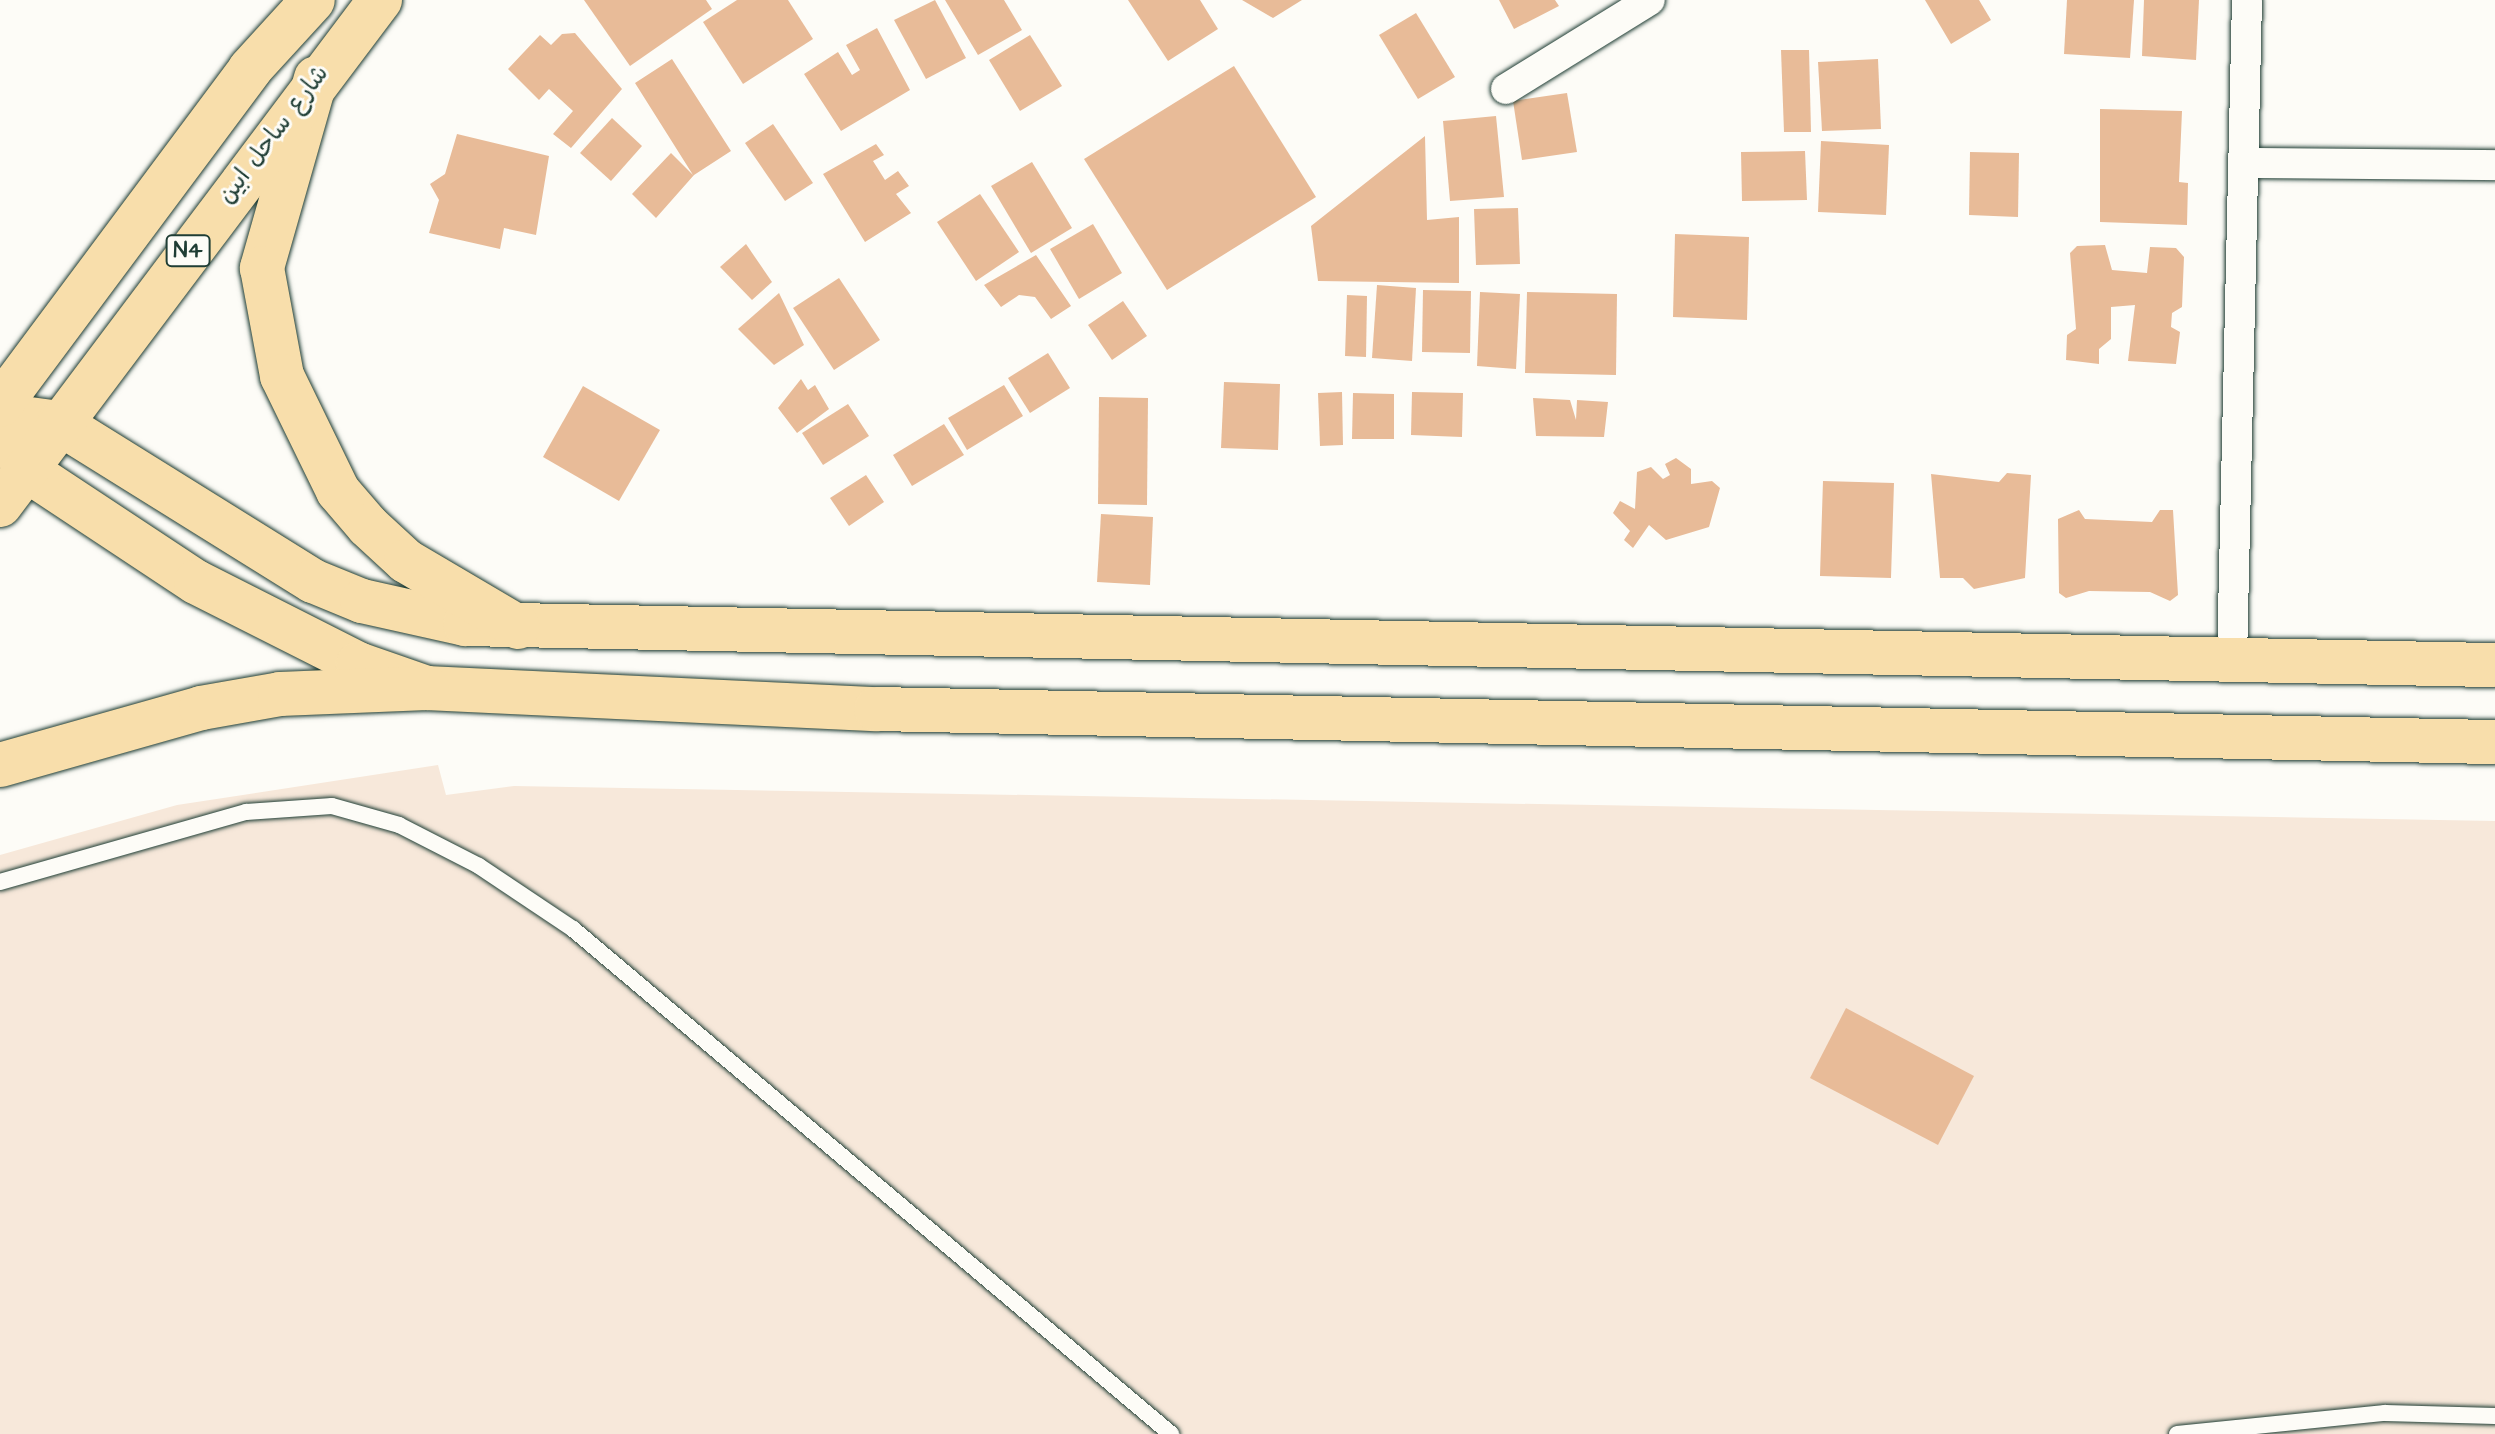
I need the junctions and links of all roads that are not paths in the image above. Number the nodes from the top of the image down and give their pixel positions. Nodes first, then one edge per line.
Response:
1 (313, 0) edge
2 (380, 0) edge
3 (1650, 0) edge
4 (2247, 0) edge
5 (316, 78) junction
6 (1506, 89) dead end
7 (2244, 163) junction
8 (2495, 165) edge
9 (0, 405) edge
10 (0, 415) edge
11 (59, 423) junction
12 (0, 426) edge
13 (28, 471) junction
14 (0, 505) edge
15 (518, 627) junction
16 (2232, 660) junction
17 (2495, 665) edge
18 (427, 688) junction
19 (2495, 742) edge
20 (0, 765) edge
21 (0, 882) edge
22 (2495, 1416) edge
23 (1171, 1434) edge
24 (2177, 1434) edge

1 - 9 main road, N4
2 - 5 main road, شارع ساحل ابين / N4
3 - 6 street
4 - 7 street
5 - 11 main road, شارع ساحل ابين / N4
5 - 15 main road
7 - 8 street
7 - 16 street
10 - 11 main road
11 - 13 main road, شارع ساحل ابين / N4
11 - 15 main road
12 - 13 main road
13 - 14 main road, شارع ساحل ابين / N4
13 - 18 main road
15 - 16 main road
16 - 17 main road
18 - 19 main road
18 - 20 main road
21 - 23 lane
22 - 24 lane

